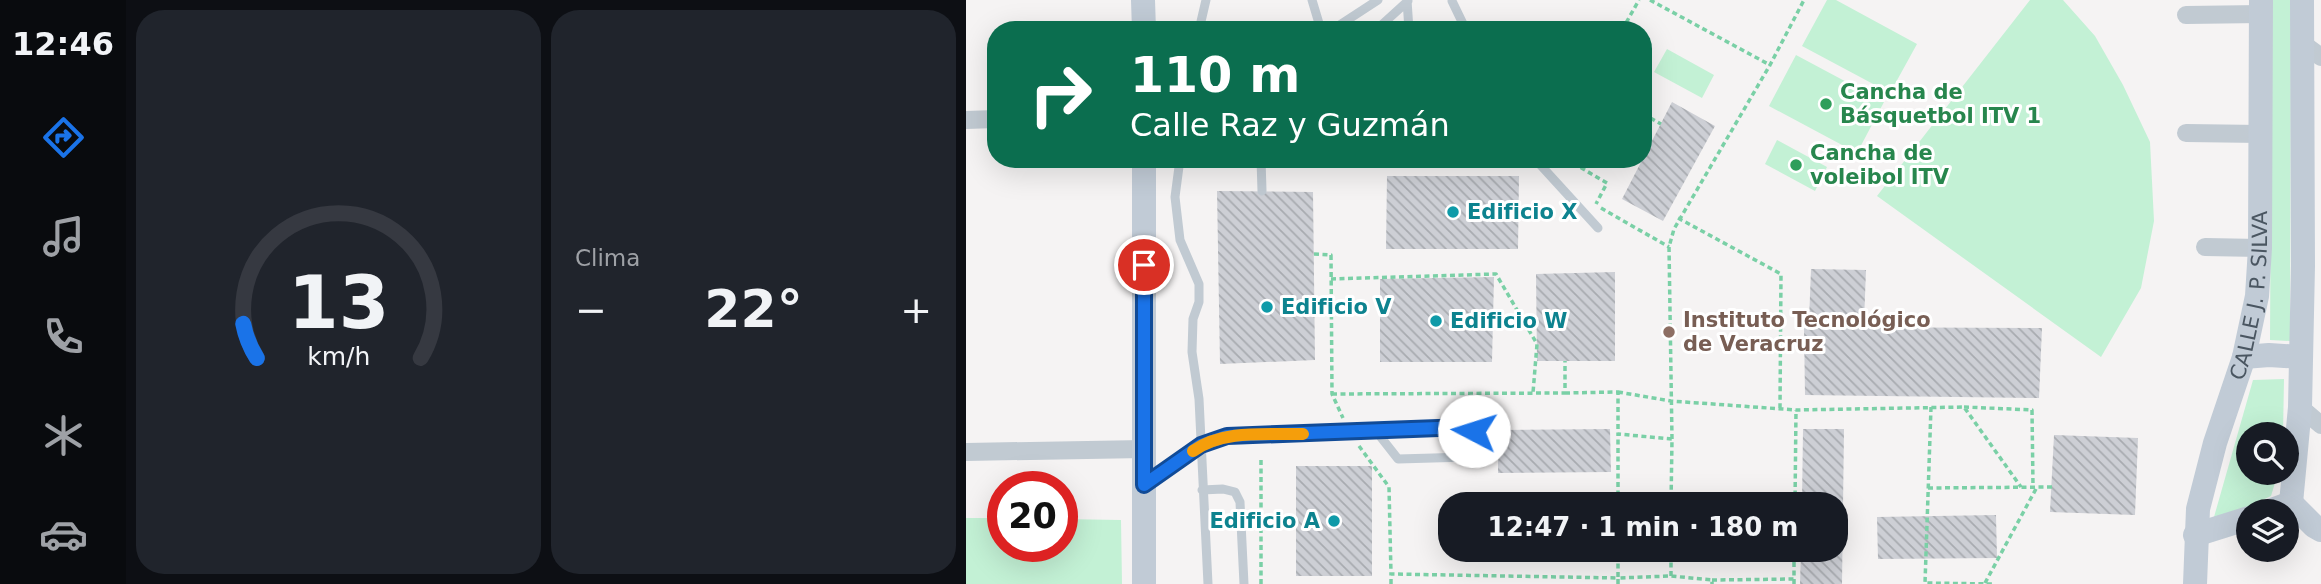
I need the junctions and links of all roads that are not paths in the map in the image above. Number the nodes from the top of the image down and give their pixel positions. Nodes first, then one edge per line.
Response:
1 (1143, 0) edge
2 (1206, 0) edge
3 (1312, 0) edge
4 (1378, 0) edge
5 (1407, 0) edge
6 (1453, 0) edge
7 (2302, 0) edge
8 (2261, 7) edge
9 (2186, 15) dead end
10 (1143, 21) edge
11 (1201, 21) edge
12 (1318, 21) edge
13 (1346, 21) edge
14 (1385, 21) edge
15 (1408, 21) edge
16 (1462, 21) edge
17 (2311, 50) edge
18 (987, 119) edge
19 (966, 120) edge
20 (2186, 133) dead end
21 (2261, 134) junction
22 (1144, 168) edge
23 (1180, 168) edge
24 (1261, 168) edge
25 (1543, 168) edge
26 (1262, 191) dead end
27 (1598, 228) dead end
28 (2205, 247) dead end
29 (2260, 248) junction
30 (2312, 267) edge
31 (2244, 357) junction
32 (2301, 357) junction
33 (2300, 407) junction
34 (2321, 425) edge
35 (1376, 431) junction
36 (1201, 445) junction
37 (1144, 449) junction
38 (966, 452) edge
39 (1144, 485) junction
40 (1202, 490) junction
41 (2282, 499) edge
42 (2299, 518) edge
43 (2236, 522) edge
44 (2321, 530) edge
45 (2195, 535) junction
46 (1144, 584) edge
47 (1208, 584) edge
48 (1244, 584) edge
49 (2195, 584) edge

1 - 10 street
2 - 11 lane
3 - 12 lane
4 - 13 lane
5 - 14 lane
5 - 15 lane
6 - 16 lane
7 - 17 street, CALLE J. P. SILVA
8 - 9 street
8 - 21 street, CALLE J. P. SILVA
17 - 30 street, CALLE J. P. SILVA
18 - 19 street
20 - 21 street
21 - 29 street, CALLE J. P. SILVA
22 - 37 street
23 - 36 lane
24 - 26 lane
25 - 27 lane
28 - 29 street
29 - 31 street, CALLE J. P. SILVA
30 - 32 street, CALLE J. P. SILVA
31 - 32 street
31 - 45 street, CALLE J. P. SILVA
32 - 33 street, CALLE J. P. SILVA
33 - 34 street
33 - 41 street, CALLE J. P. SILVA
35 - 35 lane
35 - 36 lane
36 - 39 lane
36 - 40 lane
37 - 38 street
37 - 39 street
39 - 46 street
40 - 47 lane
40 - 48 lane
42 - 44 street
43 - 45 street
45 - 49 street, CALLE J. P. SILVA

